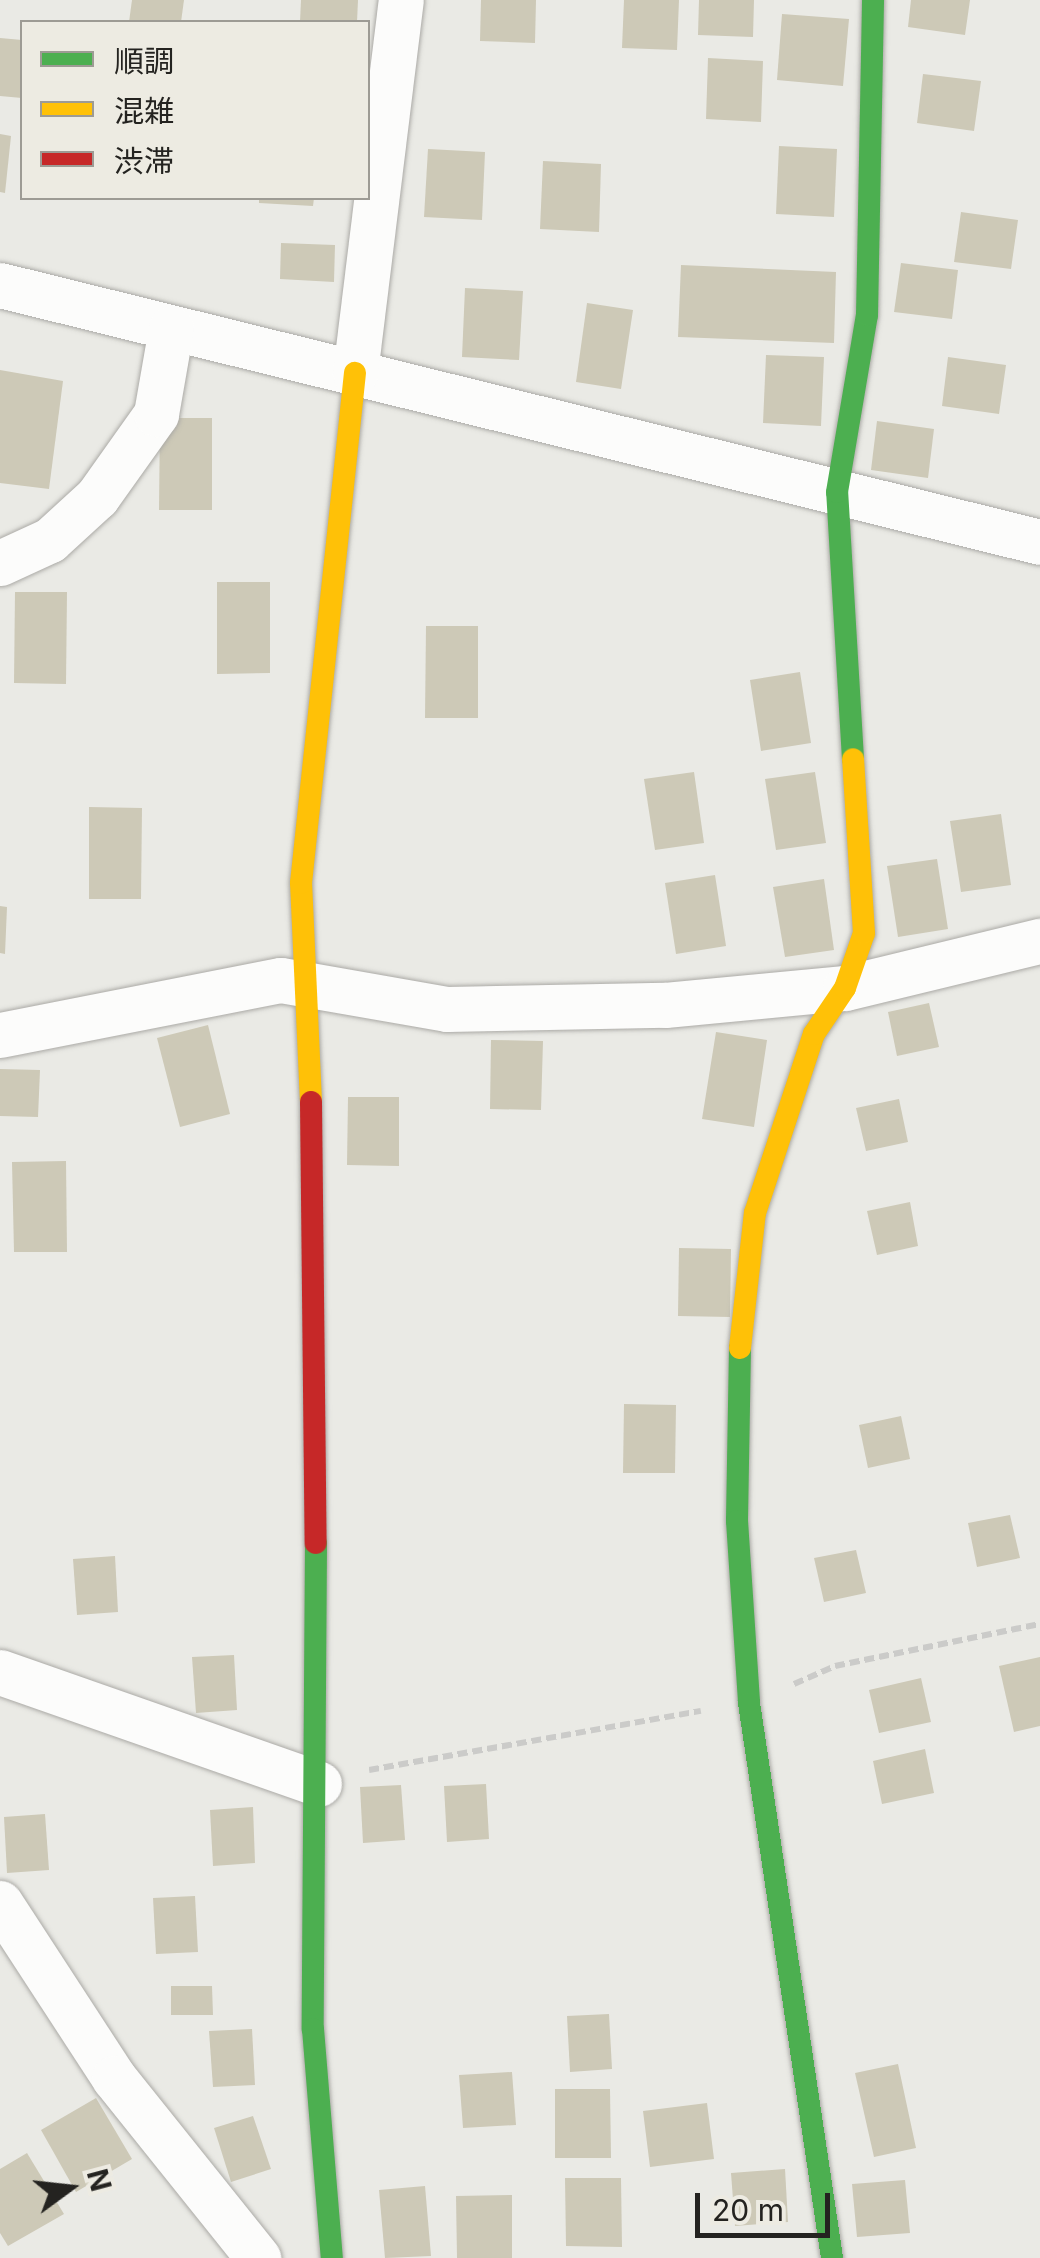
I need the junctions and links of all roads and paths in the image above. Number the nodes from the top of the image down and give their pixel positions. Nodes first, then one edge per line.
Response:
1 (401, 0) edge
2 (872, 0) edge
3 (0, 285) edge
4 (171, 328) junction
5 (355, 373) junction
6 (836, 492) junction
7 (1040, 542) edge
8 (0, 563) edge
9 (1040, 941) edge
10 (310, 986) junction
11 (845, 988) junction
12 (0, 1035) edge
13 (1040, 1624) edge
14 (0, 1672) edge
15 (749, 1703) junction
16 (319, 1784) junction
17 (0, 1903) edge
18 (258, 2258) edge
19 (332, 2258) edge
20 (832, 2258) edge

1 - 5 street
2 - 6 street
3 - 4 street
4 - 5 street
4 - 8 street
5 - 6 street
5 - 10 street
6 - 7 street
6 - 11 street
9 - 11 street
10 - 11 street
10 - 12 street
10 - 16 street
11 - 15 street
13 - 15 path
14 - 16 street
15 - 16 path
15 - 20 street
16 - 19 street
17 - 18 street

